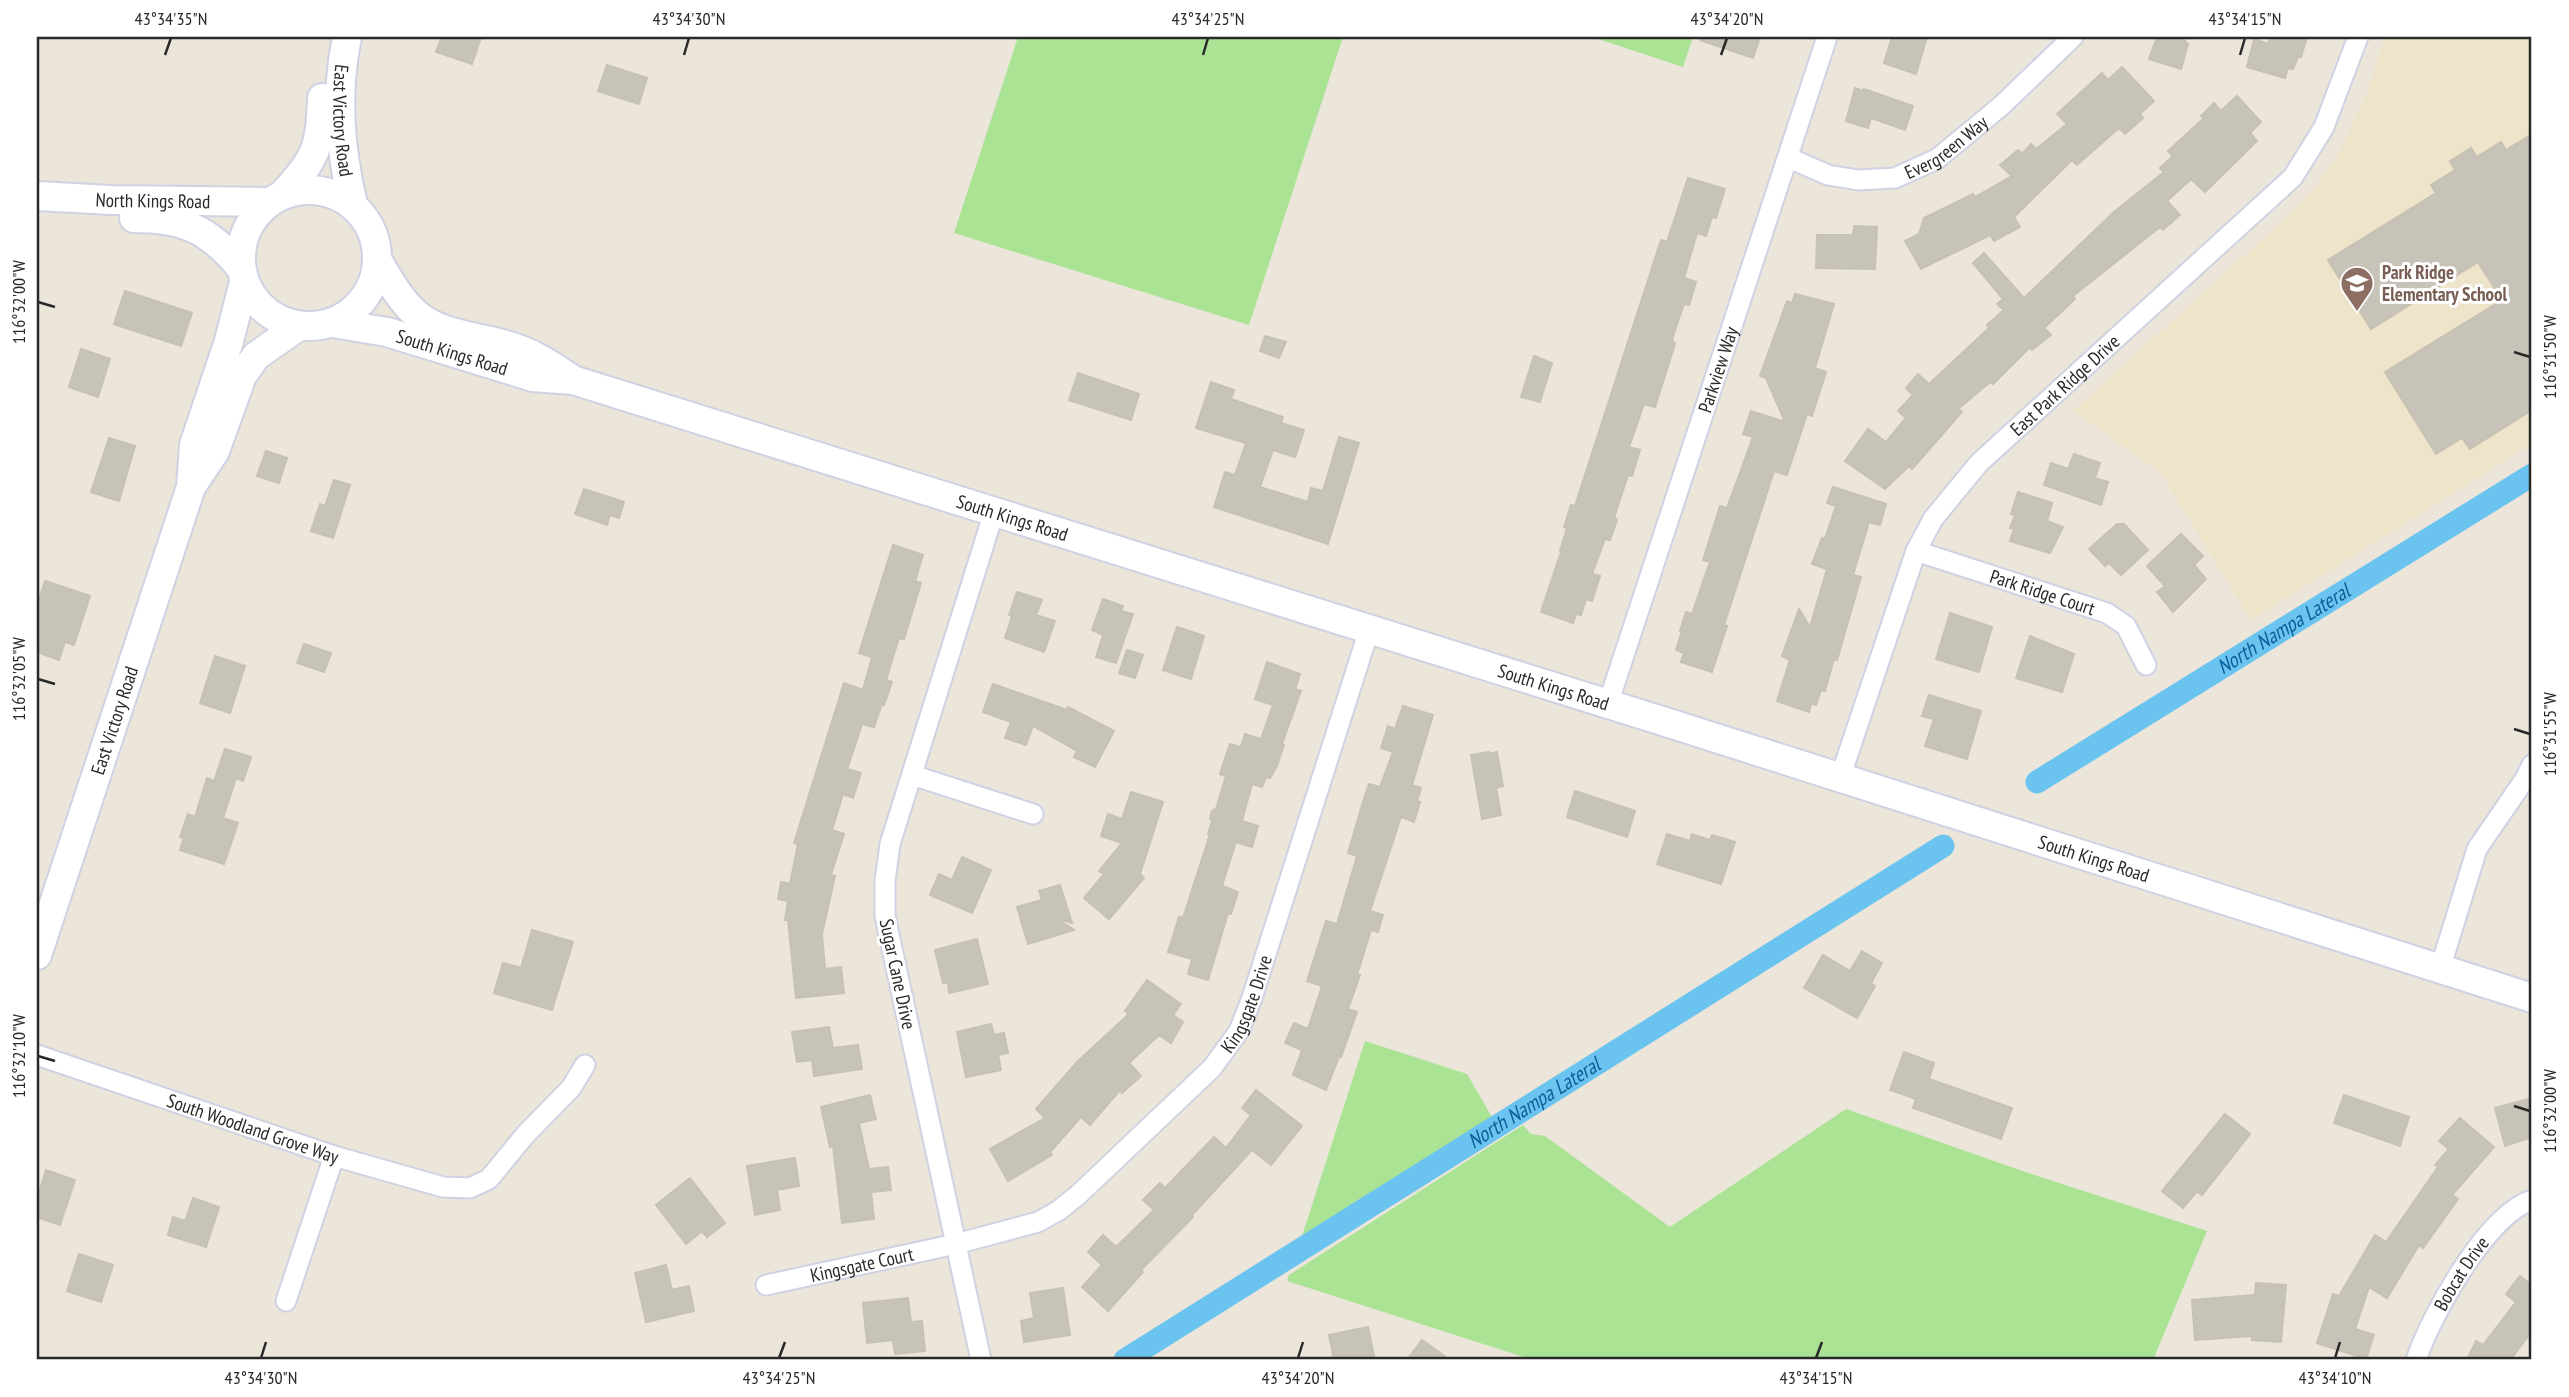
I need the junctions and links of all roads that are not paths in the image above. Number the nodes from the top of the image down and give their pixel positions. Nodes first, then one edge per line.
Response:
1 (331, 37) edge
2 (348, 37) edge
3 (1827, 37) edge
4 (2073, 37) edge
5 (2358, 37) edge
6 (1789, 158) junction
7 (37, 196) edge
8 (276, 198) junction
9 (353, 205) junction
10 (37, 214) edge
11 (377, 260) junction
12 (242, 275) junction
13 (332, 323) junction
14 (299, 326) junction
15 (573, 380) junction
16 (191, 486) junction
17 (995, 512) junction
18 (1916, 551) junction
19 (1369, 630) junction
20 (2146, 665) dead end
21 (1608, 704) junction
22 (2532, 765) edge
23 (912, 775) junction
24 (1840, 778) junction
25 (1033, 814) dead end
26 (37, 955) edge
27 (2440, 969) junction
28 (2532, 998) edge
29 (37, 1055) edge
30 (585, 1065) dead end
31 (334, 1156) junction
32 (2529, 1201) edge
33 (956, 1244) junction
34 (766, 1285) dead end
35 (286, 1301) dead end
36 (981, 1360) edge
37 (2416, 1360) edge

1 - 8 main road, East Victory Road
2 - 9 main road, East Victory Road
3 - 6 street, Parkview Way
4 - 6 street, Evergreen Way
5 - 18 street, East Park Ridge Drive
6 - 21 street, Parkview Way
7 - 8 main road, North Kings Road
8 - 9 main road
8 - 12 main road
9 - 11 main road
10 - 12 main road, North Kings Road
11 - 13 main road
11 - 15 main road, South Kings Road
12 - 14 main road
12 - 16 main road, East Victory Road
13 - 14 main road
13 - 15 main road, South Kings Road
14 - 16 main road, East Victory Road
15 - 17 main road, South Kings Road
16 - 26 main road, East Victory Road
17 - 19 main road, South Kings Road
17 - 23 street, Sugar Cane Drive
18 - 20 street, Park Ridge Court
18 - 24 street, East Park Ridge Drive
19 - 21 main road, South Kings Road
19 - 33 street, Kingsgate Drive
21 - 24 main road, South Kings Road
22 - 27 street
23 - 25 street
23 - 33 street, Sugar Cane Drive
24 - 27 main road, South Kings Road
27 - 28 main road, South Kings Road
29 - 31 street, South Woodland Grove Way
30 - 31 street, South Woodland Grove Way
31 - 35 street
32 - 37 street, Bobcat Drive
33 - 34 street, Kingsgate Court
33 - 36 street, Sugar Cane Drive

